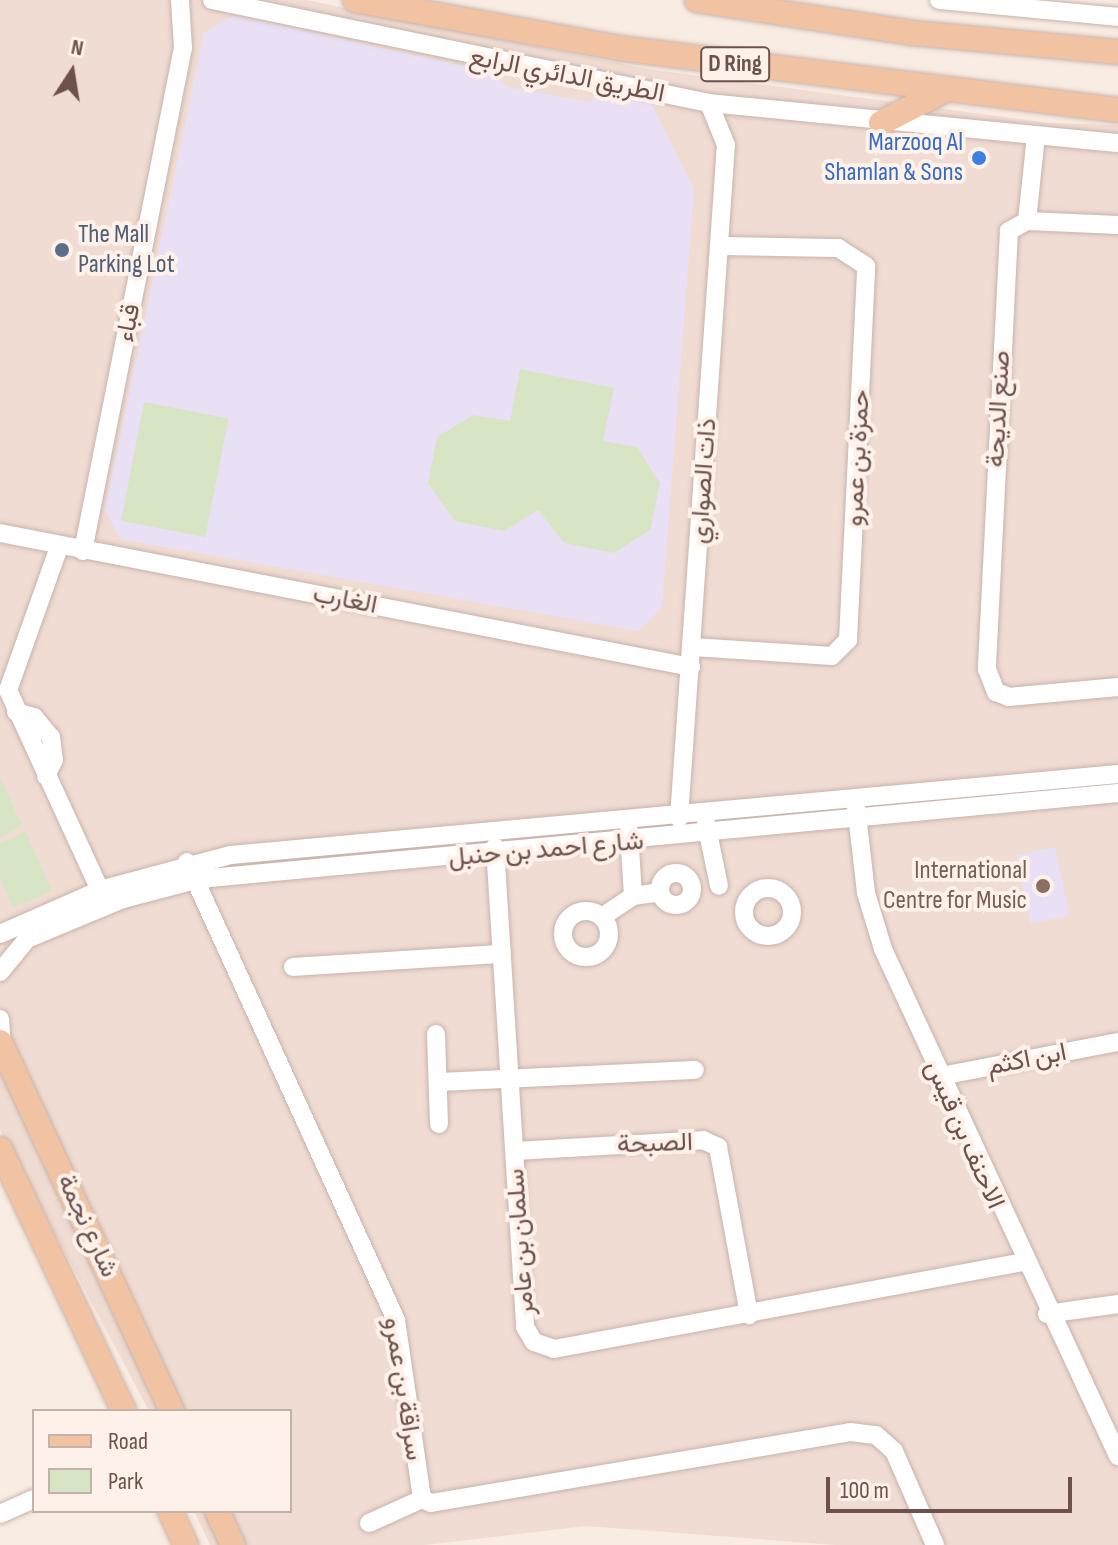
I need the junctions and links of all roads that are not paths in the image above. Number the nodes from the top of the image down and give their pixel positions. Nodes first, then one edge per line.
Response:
1 (180, 0) edge
2 (212, 0) edge
3 (355, 0) edge
4 (697, 0) edge
5 (939, 0) edge
6 (1118, 17) edge
7 (1118, 52) edge
8 (947, 89) junction
9 (709, 103) junction
10 (752, 108) junction
11 (1118, 110) edge
12 (881, 123) junction
13 (1036, 136) junction
14 (1118, 143) edge
15 (726, 145) junction
16 (1027, 221) junction
17 (1118, 225) edge
18 (720, 246) junction
19 (0, 533) edge
20 (59, 547) junction
21 (83, 551) junction
22 (693, 647) junction
23 (691, 667) junction
24 (1118, 687) edge
25 (1118, 774) edge
26 (1118, 793) edge
27 (856, 807) junction
28 (679, 818) junction
29 (707, 825) junction
30 (629, 833) junction
31 (495, 836) junction
32 (496, 856) junction
33 (187, 862) junction
34 (199, 879) junction
35 (719, 886) junction
36 (100, 890) junction
37 (633, 896) junction
38 (749, 897) dead end
39 (602, 917) dead end
40 (0, 934) edge
41 (502, 954) junction
42 (293, 967) dead end
43 (0, 972) edge
44 (0, 1019) edge
45 (436, 1034) dead end
46 (1118, 1042) edge
47 (1, 1044) edge
48 (695, 1070) dead end
49 (936, 1077) junction
50 (511, 1081) junction
51 (438, 1082) junction
52 (439, 1124) dead end
53 (0, 1149) edge
54 (515, 1151) junction
55 (1022, 1262) junction
56 (1118, 1304) edge
57 (1047, 1314) junction
58 (749, 1315) junction
59 (123, 1409) edge
60 (171, 1409) edge
61 (1118, 1456) edge
62 (422, 1499) junction
63 (32, 1500) edge
64 (171, 1513) edge
65 (218, 1513) edge
66 (0, 1514) edge
67 (369, 1523) dead end
68 (186, 1545) edge
69 (233, 1545) edge
70 (935, 1545) edge

1 - 21 street, قباء
2 - 9 street, الطريق الدائري الرابع
3 - 8 main road, الطريق الدائري الرابع / D Ring
4 - 7 main road, D Ring
5 - 6 street
8 - 11 main road, الطريق الدائري الرابع / D Ring
8 - 12 main road
9 - 10 street, الطريق الدائري الرابع
9 - 15 street, ذات الصواري
10 - 12 street, الطريق الدائري الرابع
10 - 15 street
12 - 13 street, الطريق الدائري الرابع
13 - 14 street, الطريق الدائري الرابع
13 - 16 street
15 - 18 street, ذات الصواري
16 - 17 street
16 - 24 street, صنع الديحة
18 - 22 street, ذات الصواري
18 - 22 street, حمزة بن عمرو
19 - 20 street, الغارب
20 - 21 street, الغارب
20 - 36 street
21 - 23 street, الغارب
22 - 23 street, ذات الصواري
23 - 28 street, ذات الصواري
25 - 27 street, شارع احمد بن حنبل
26 - 27 street, شارع احمد بن حنبل
27 - 29 street, شارع احمد بن حنبل
27 - 49 street, الاحنف بن قيس
28 - 29 street, شارع احمد بن حنبل
28 - 30 street, شارع احمد بن حنبل
29 - 30 street, شارع احمد بن حنبل
29 - 35 street
30 - 31 street, شارع احمد بن حنبل
30 - 32 street, شارع احمد بن حنبل
30 - 37 street
31 - 32 street, سلمان بن عامر
31 - 33 street, شارع احمد بن حنبل
32 - 34 street, شارع احمد بن حنبل
32 - 41 street, سلمان بن عامر
33 - 34 street, سراقة بن عمرو
33 - 36 street, شارع احمد بن حنبل
34 - 43 street, شارع احمد بن حنبل
34 - 62 street, سراقة بن عمرو
35 - 37 street
35 - 38 street
36 - 40 street, شارع احمد بن حنبل
37 - 39 street
41 - 42 street
41 - 50 street, سلمان بن عامر
44 - 47 street
45 - 51 street
46 - 49 street, ابن اكثم
47 - 60 main road, شارع نجمة
48 - 50 street
49 - 55 street, الاحنف بن قيس
50 - 51 street
50 - 54 street, سلمان بن عامر
51 - 52 street
53 - 59 main road, شارع نجمة
54 - 58 street, الصبحة
54 - 58 street, سلمان بن عامر
55 - 57 street, الاحنف بن قيس
55 - 58 street, سلمان بن عامر
56 - 57 street
57 - 61 street, الاحنف بن قيس
62 - 67 street
62 - 70 street, سراقة بن عمرو
63 - 66 street
64 - 68 main road
65 - 69 main road

